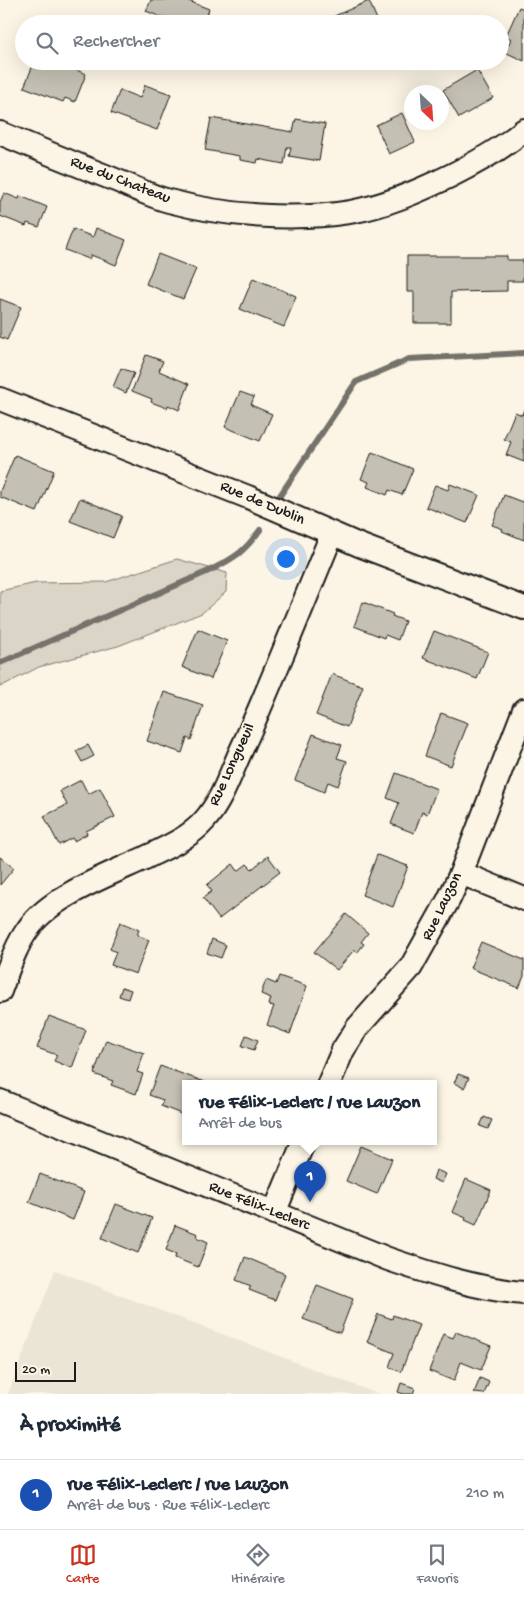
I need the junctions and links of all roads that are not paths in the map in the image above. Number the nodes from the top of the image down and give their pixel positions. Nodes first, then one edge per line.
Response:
1 (524, 130) edge
2 (0, 134) edge
3 (0, 399) edge
4 (332, 534) junction
5 (524, 608) edge
6 (524, 710) edge
7 (461, 873) junction
8 (524, 898) edge
9 (0, 991) edge
10 (329, 1080) edge
11 (0, 1101) edge
12 (302, 1145) edge
13 (274, 1213) junction
14 (524, 1293) edge

1 - 2 street, Rue du Chateau
3 - 4 street, Rue de Dublin
4 - 5 street, Rue de Dublin
4 - 9 street, Rue Longueuil
6 - 7 street, Rue Lauzon
7 - 8 street
7 - 10 street, Rue Lauzon
11 - 13 street, Rue Félix-Leclerc
12 - 13 street
13 - 14 street, Rue Félix-Leclerc

